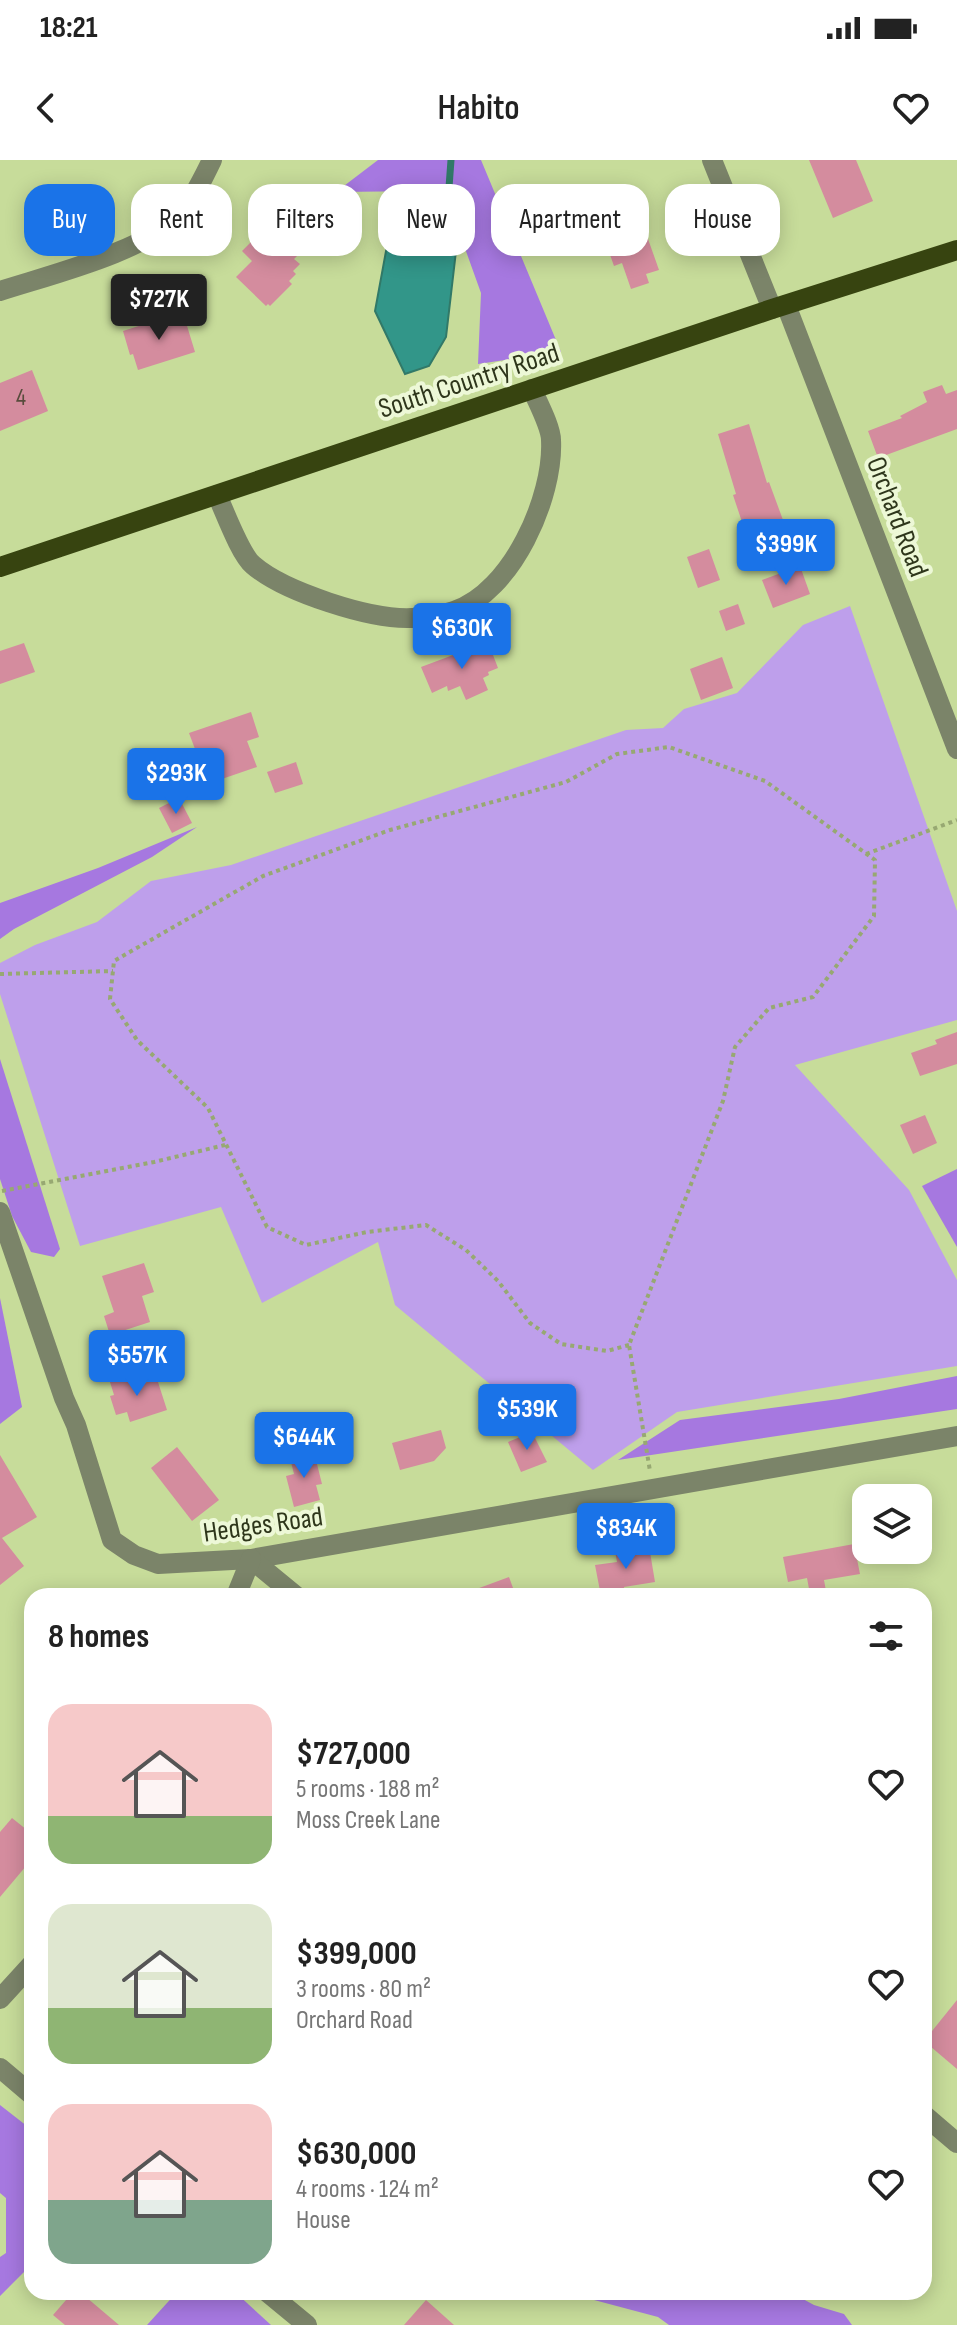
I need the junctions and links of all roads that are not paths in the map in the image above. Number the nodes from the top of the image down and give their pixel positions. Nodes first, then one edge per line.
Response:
1 (212, 160) edge
2 (712, 160) edge
3 (957, 250) edge
4 (0, 291) edge
5 (779, 307) junction
6 (532, 389) junction
7 (217, 495) junction
8 (0, 567) edge
9 (957, 749) edge
10 (0, 1212) edge
11 (957, 1436) edge
12 (251, 1559) junction
13 (239, 1588) edge
14 (286, 1588) edge
15 (24, 1973) edge
16 (0, 1999) edge
17 (0, 2068) edge
18 (24, 2088) edge
19 (932, 2122) edge
20 (957, 2143) edge
21 (277, 2300) edge
22 (307, 2325) edge

1 - 4 street
2 - 5 street, Orchard Road
3 - 5 main road, South Country Road
5 - 6 main road, South Country Road
5 - 9 street, Orchard Road
6 - 7 main road, South Country Road
6 - 7 street
7 - 8 main road, South Country Road
10 - 12 street, Hedges Road
11 - 12 street, Hedges Road
12 - 13 street
12 - 14 street
15 - 16 street
17 - 18 street
19 - 20 street
21 - 22 street

